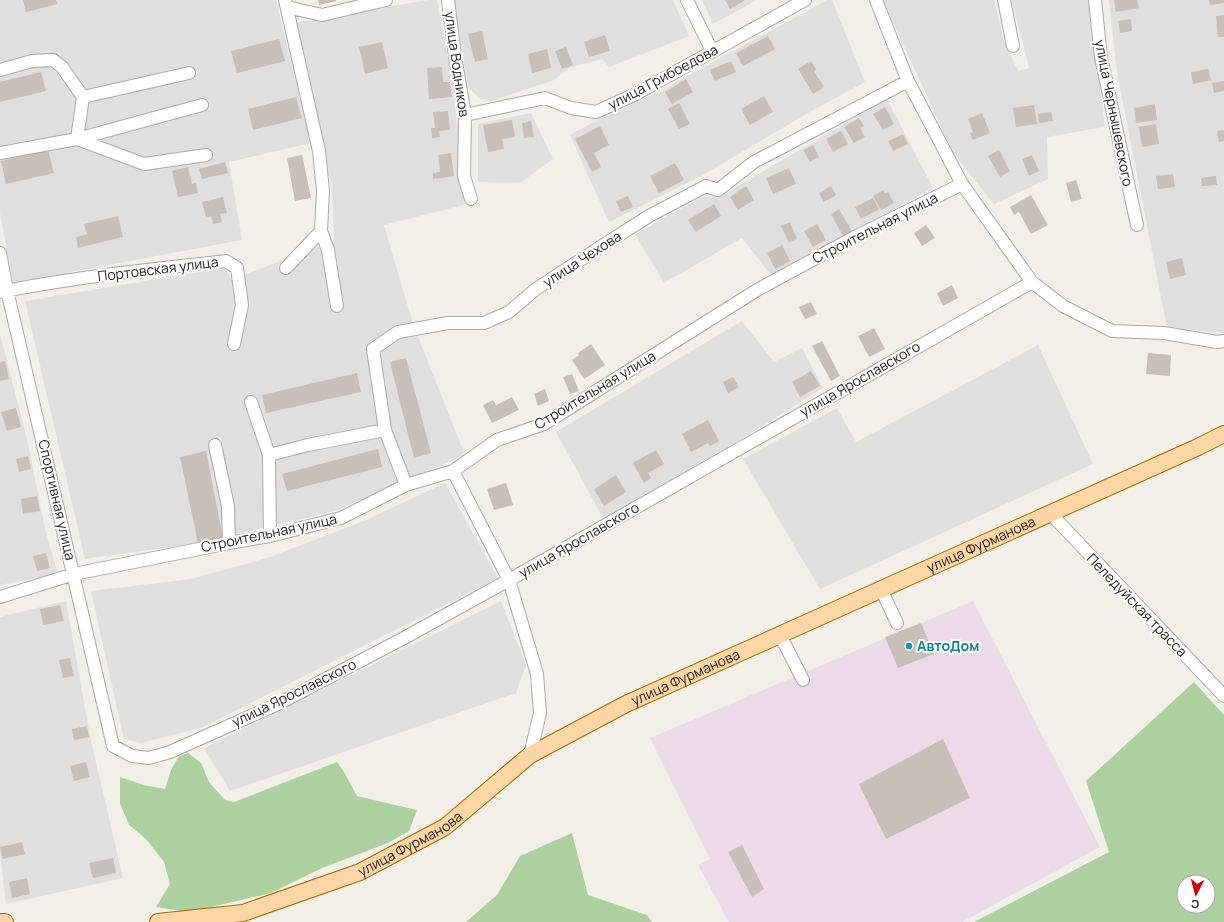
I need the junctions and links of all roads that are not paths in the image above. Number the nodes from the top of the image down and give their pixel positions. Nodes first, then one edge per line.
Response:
1 (386, 0) edge
2 (448, 0) edge
3 (687, 0) edge
4 (805, 0) edge
5 (876, 0) edge
6 (1004, 0) edge
7 (1095, 0) edge
8 (286, 4) edge
9 (1013, 46) dead end
10 (712, 51) junction
11 (0, 70) edge
12 (189, 73) dead end
13 (908, 81) junction
14 (82, 97) junction
15 (202, 105) dead end
16 (466, 114) junction
17 (77, 138) junction
18 (0, 153) edge
19 (206, 155) dead end
20 (962, 184) junction
21 (471, 199) dead end
22 (1137, 225) dead end
23 (321, 231) junction
24 (0, 253) edge
25 (286, 268) dead end
26 (1032, 282) junction
27 (4, 291) edge
28 (337, 306) dead end
29 (1224, 341) edge
30 (234, 344) dead end
31 (251, 402) dead end
32 (386, 430) junction
33 (1224, 434) edge
34 (215, 445) dead end
35 (269, 455) junction
36 (453, 471) junction
37 (406, 485) junction
38 (1050, 513) junction
39 (270, 536) junction
40 (229, 543) junction
41 (74, 574) junction
42 (509, 580) junction
43 (881, 589) junction
44 (0, 597) edge
45 (897, 623) dead end
46 (780, 635) junction
47 (803, 680) dead end
48 (1224, 696) edge
49 (113, 746) joint
50 (530, 755) junction
51 (0, 922) edge
52 (5, 922) edge
53 (158, 922) edge

1 - 8 street
2 - 16 street, улица Водников
3 - 10 street
4 - 10 street, улица Грибоедова
5 - 13 street
6 - 9 street
7 - 22 street, улица Чернышевского
8 - 23 street
10 - 16 street, улица Грибоедова
11 - 14 street
12 - 14 street
13 - 20 street
13 - 32 street, улица Чехова
14 - 17 street
15 - 17 street
16 - 21 street, улица Водников
17 - 18 street
17 - 19 street
20 - 26 street
20 - 36 street, Строительная улица
23 - 25 street
23 - 28 street
24 - 27 street, Спортивная улица
26 - 29 street
26 - 42 street, улица Ярославского
27 - 30 street, Портовская улица
27 - 41 street, Спортивная улица
31 - 35 street
32 - 35 street
32 - 37 street, улица Чехова
33 - 38 main road, улица Фурманова
34 - 40 street
35 - 39 street
36 - 37 street, Строительная улица
36 - 42 street
37 - 39 street, Строительная улица
38 - 43 main road, улица Фурманова
38 - 48 street, Пеледуйская трасса
39 - 40 street, Строительная улица
40 - 41 street, Строительная улица
41 - 44 street, Строительная улица
41 - 49 street, Спортивная улица
42 - 49 street, улица Ярославского
42 - 50 street
43 - 45 street
43 - 46 main road, улица Фурманова
46 - 47 street
46 - 50 main road, улица Фурманова
50 - 53 main road, улица Фурманова
51 - 52 main road

